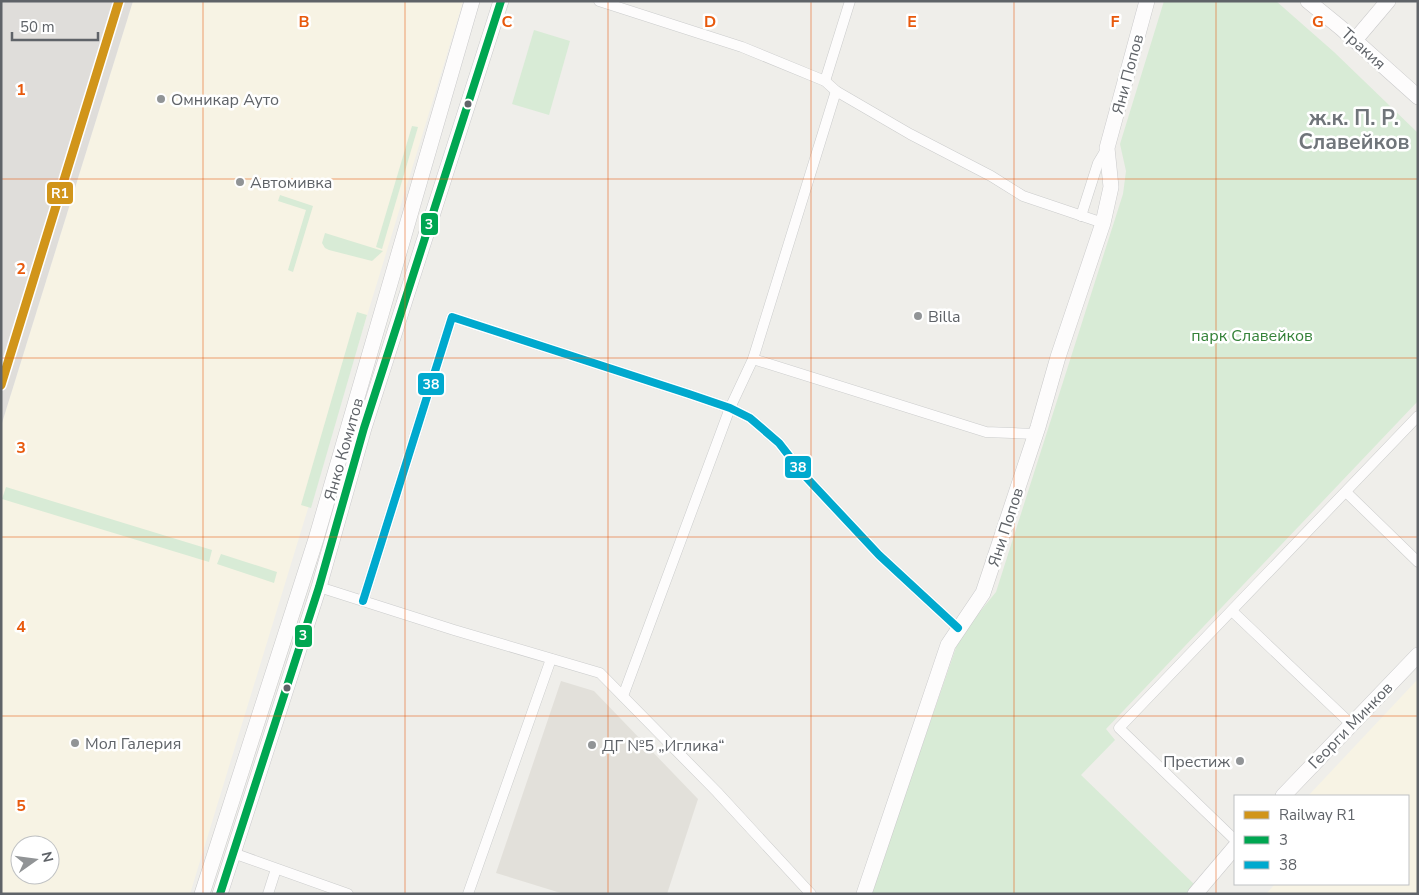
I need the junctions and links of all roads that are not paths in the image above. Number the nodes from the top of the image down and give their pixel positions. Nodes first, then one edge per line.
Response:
1 (472, 1) edge
2 (501, 1) edge
3 (599, 1) edge
4 (850, 1) edge
5 (1147, 1) edge
6 (1308, 1) edge
7 (1388, 1) edge
8 (1356, 40) junction
9 (825, 81) junction
10 (836, 90) junction
11 (1418, 97) edge
12 (1107, 148) junction
13 (1081, 216) junction
14 (1103, 223) junction
15 (753, 359) junction
16 (730, 408) junction
17 (1418, 416) edge
18 (1036, 434) junction
19 (1346, 492) junction
20 (1418, 562) edge
21 (319, 587) junction
22 (363, 600) junction
23 (1232, 610) junction
24 (958, 628) junction
25 (1418, 655) edge
26 (551, 659) junction
27 (623, 696) junction
28 (1351, 724) junction
29 (1284, 795) edge
30 (1234, 839) edge
31 (1234, 848) edge
32 (233, 853) junction
33 (276, 869) junction
34 (202, 894) edge
35 (220, 894) edge
36 (268, 894) edge
37 (348, 894) edge
38 (468, 894) edge
39 (811, 894) edge
40 (864, 894) edge
41 (1195, 894) edge

1 - 34 main road, Янко Комитов
2 - 21 main road, Янко Комитов
3 - 9 street
4 - 9 street
5 - 12 main road, Яни Попов
6 - 8 main road, Тракия
7 - 8 main road
8 - 11 main road, Тракия
9 - 10 street
10 - 13 street
10 - 15 street
12 - 13 street, Яни Попов
12 - 14 main road, Яни Попов
13 - 14 street
14 - 18 main road, Яни Попов
15 - 16 street
15 - 18 street
16 - 22 street
16 - 24 street
16 - 27 street
17 - 19 street
18 - 24 main road, Яни Попов
19 - 20 street
19 - 23 street
21 - 22 street
21 - 32 main road, Янко Комитов
22 - 26 street
23 - 28 street
23 - 30 street
24 - 40 main road, Яни Попов
25 - 28 main road, Георги Минков
26 - 27 street
26 - 38 street
27 - 39 street
28 - 29 main road, Георги Минков
31 - 41 main road
32 - 33 street
32 - 35 main road, Янко Комитов
33 - 36 street
33 - 37 street

